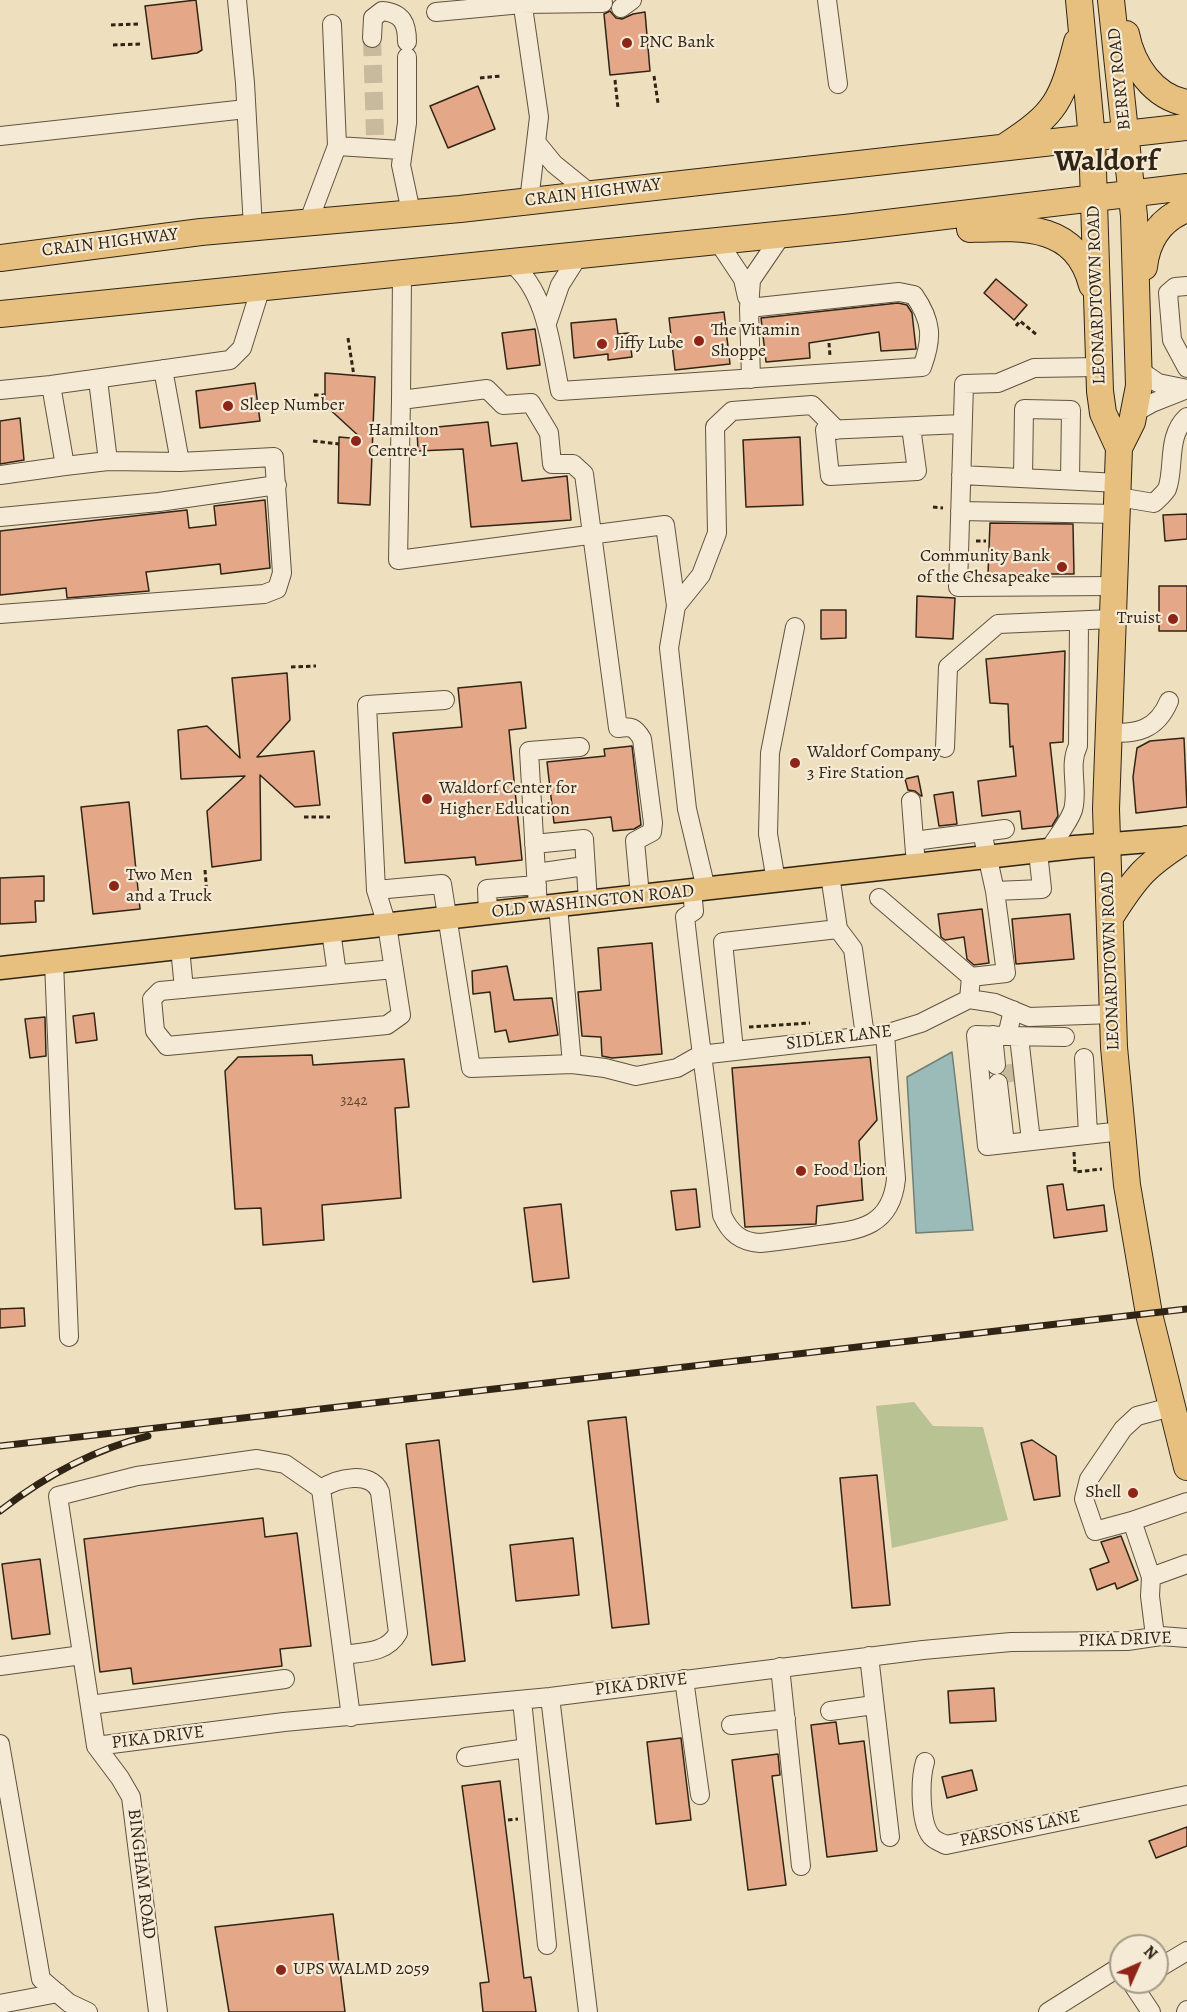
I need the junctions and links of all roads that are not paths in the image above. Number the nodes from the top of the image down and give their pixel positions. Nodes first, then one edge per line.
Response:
1 (237, 0) edge
2 (827, 0) edge
3 (1111, 0) edge
4 (1122, 0) edge
5 (577, 1) edge
6 (522, 2) edge
7 (617, 4) edge
8 (436, 12) dead end
9 (1080, 12) edge
10 (332, 24) dead end
11 (372, 38) tunnel mouth
12 (838, 84) dead end
13 (1187, 103) edge
14 (246, 109) junction
15 (1187, 127) edge
16 (1126, 135) junction
17 (0, 136) edge
18 (1092, 139) junction
19 (536, 142) junction
20 (337, 146) junction
21 (1004, 148) junction
22 (401, 150) junction
23 (1187, 187) edge
24 (591, 194) junction
25 (1132, 194) junction
26 (1094, 198) junction
27 (529, 201) junction
28 (1187, 209) edge
29 (411, 212) junction
30 (308, 223) junction
31 (253, 228) junction
32 (781, 236) junction
33 (745, 237) junction
34 (717, 240) junction
35 (579, 255) junction
36 (0, 258) edge
37 (510, 262) junction
38 (402, 273) junction
39 (1187, 286) edge
40 (261, 287) junction
41 (748, 308) junction
42 (1178, 310) edge
43 (0, 314) edge
44 (1137, 321) junction
45 (547, 323) junction
46 (1098, 325) junction
47 (1185, 359) edge
48 (1099, 367) junction
49 (163, 369) junction
50 (1138, 370) junction
51 (755, 378) junction
52 (98, 380) junction
53 (51, 385) junction
54 (1187, 389) edge
55 (0, 390) edge
56 (560, 391) junction
57 (401, 400) junction
58 (531, 403) junction
59 (761, 409) junction
60 (1102, 409) junction
61 (1071, 410) junction
62 (1134, 413) junction
63 (1187, 417) edge
64 (962, 424) junction
65 (911, 426) junction
66 (837, 430) junction
67 (1119, 448) junction
68 (108, 461) junction
69 (180, 462) junction
70 (64, 465) junction
71 (0, 475) edge
72 (961, 475) junction
73 (1023, 478) junction
74 (1070, 480) junction
75 (277, 485) junction
76 (1118, 498) junction
77 (960, 511) junction
78 (0, 517) edge
79 (591, 534) junction
80 (1114, 586) junction
81 (676, 606) junction
82 (0, 614) edge
83 (1112, 619) junction
84 (1079, 621) junction
85 (795, 627) dead end
86 (445, 700) dead end
87 (1169, 701) dead end
88 (1107, 741) junction
89 (1078, 746) junction
90 (580, 747) dead end
91 (945, 748) dead end
92 (911, 801) dead end
93 (1005, 829) dead end
94 (982, 832) junction
95 (1187, 838) edge
96 (914, 841) junction
97 (534, 844) junction
98 (1107, 844) junction
99 (1043, 851) junction
100 (988, 857) junction
101 (916, 865) junction
102 (585, 866) junction
103 (830, 875) junction
104 (536, 879) junction
105 (776, 881) junction
106 (376, 890) junction
107 (699, 890) junction
108 (995, 891) junction
109 (640, 896) junction
110 (879, 898) dead end
111 (588, 902) junction
112 (548, 907) junction
113 (488, 913) junction
114 (1111, 916) junction
115 (446, 918) junction
116 (387, 925) junction
117 (838, 929) junction
118 (331, 931) junction
119 (180, 948) junction
120 (54, 962) junction
121 (0, 968) edge
122 (394, 969) junction
123 (337, 974) junction
124 (971, 977) junction
125 (184, 988) junction
126 (969, 999) junction
127 (1013, 1010) junction
128 (1113, 1014) junction
129 (885, 1034) junction
130 (865, 1036) junction
131 (1001, 1036) junction
132 (1065, 1037) dead end
133 (734, 1050) junction
134 (700, 1054) junction
135 (1084, 1058) dead end
136 (572, 1064) junction
137 (1122, 1131) junction
138 (1088, 1134) junction
139 (1013, 1143) junction
140 (69, 1337) dead end
141 (1171, 1407) junction
142 (1183, 1437) edge
143 (1187, 1467) edge
144 (321, 1489) junction
145 (1187, 1502) edge
146 (1132, 1521) junction
147 (1187, 1564) edge
148 (1151, 1577) junction
149 (1155, 1636) junction
150 (1187, 1638) edge
151 (82, 1655) junction
152 (343, 1655) junction
153 (869, 1656) junction
154 (0, 1666) edge
155 (780, 1667) junction
156 (285, 1679) dead end
157 (684, 1679) junction
158 (550, 1697) junction
159 (522, 1700) junction
160 (90, 1705) junction
161 (874, 1705) junction
162 (830, 1711) dead end
163 (351, 1717) junction
164 (786, 1719) junction
165 (731, 1725) dead end
166 (0, 1744) edge
167 (96, 1746) junction
168 (527, 1748) junction
169 (466, 1757) dead end
170 (925, 1762) dead end
171 (700, 1795) dead end
172 (1187, 1795) edge
173 (890, 1837) dead end
174 (801, 1866) dead end
175 (547, 1945) dead end
176 (1187, 1951) edge
177 (1169, 1962) edge
178 (1109, 1974) edge
179 (58, 1993) junction
180 (1140, 1994) edge
181 (0, 2004) edge
182 (155, 2011) edge
183 (88, 2012) edge
184 (588, 2012) edge
185 (1048, 2012) edge
186 (1151, 2012) edge

1 - 14 street
2 - 12 street
3 - 16 highway, BERRY ROAD
4 - 13 highway
5 - 6 street
5 - 7 street
6 - 8 street
6 - 19 street
9 - 18 highway, BERRY ROAD
9 - 21 highway
10 - 20 street
11 - 22 street
14 - 17 street
14 - 31 street
15 - 16 highway, CRAIN HIGHWAY
16 - 18 highway, CRAIN HIGHWAY
16 - 25 highway, BERRY ROAD
18 - 21 highway, CRAIN HIGHWAY
18 - 26 highway, LEONARDTOWN ROAD
19 - 24 street
19 - 27 street
20 - 22 street
20 - 30 street
21 - 24 highway, CRAIN HIGHWAY
22 - 29 street
23 - 25 highway
24 - 27 highway, CRAIN HIGHWAY
25 - 26 highway
25 - 44 highway, LEONARDTOWN ROAD
26 - 33 highway
26 - 46 highway, LEONARDTOWN ROAD
27 - 29 highway, CRAIN HIGHWAY
28 - 44 highway
29 - 30 highway, CRAIN HIGHWAY
30 - 31 highway, CRAIN HIGHWAY
31 - 36 highway, CRAIN HIGHWAY
32 - 33 highway
32 - 41 street
32 - 46 highway
33 - 34 highway
34 - 35 highway
34 - 41 street
35 - 37 highway
35 - 45 street
37 - 38 highway
37 - 45 street
38 - 40 highway
38 - 57 street
39 - 42 street
40 - 43 highway
40 - 49 street
41 - 51 street
41 - 51 street
42 - 47 street
44 - 50 highway, LEONARDTOWN ROAD
45 - 56 street
46 - 48 highway, LEONARDTOWN ROAD
48 - 60 highway, LEONARDTOWN ROAD
48 - 64 street
49 - 52 street
49 - 69 street
50 - 54 street
50 - 62 highway, LEONARDTOWN ROAD
51 - 56 street
51 - 59 street
52 - 53 street
52 - 68 street
53 - 55 street
53 - 70 street
54 - 62 street
56 - 58 street
57 - 58 street
57 - 79 street
58 - 79 street
59 - 66 street
59 - 81 street
60 - 61 street
60 - 67 highway, LEONARDTOWN ROAD
61 - 73 street
61 - 74 street
62 - 67 highway, LEONARDTOWN ROAD
63 - 76 street
64 - 65 street
64 - 72 street
65 - 66 street
65 - 66 street
67 - 76 highway, LEONARDTOWN ROAD
68 - 69 street
68 - 70 street
69 - 75 street
70 - 71 street
72 - 73 street
72 - 77 street
73 - 74 street
74 - 76 street
75 - 78 street
75 - 82 street
76 - 77 street
76 - 80 highway, LEONARDTOWN ROAD
77 - 80 street
79 - 81 street
79 - 109 street
80 - 83 highway, LEONARDTOWN ROAD
81 - 107 street
83 - 84 street
83 - 88 highway, LEONARDTOWN ROAD
84 - 89 street
84 - 91 street
85 - 105 street
86 - 106 street
87 - 88 street
88 - 89 street
88 - 98 highway, LEONARDTOWN ROAD
89 - 99 street
90 - 97 street
92 - 96 street
93 - 94 street
94 - 96 street
94 - 100 street
95 - 98 main road, OLD WASHINGTON ROAD
95 - 114 highway
96 - 101 street
97 - 102 street
97 - 104 street
98 - 99 main road, OLD WASHINGTON ROAD
98 - 114 highway, LEONARDTOWN ROAD
99 - 100 main road, OLD WASHINGTON ROAD
99 - 108 street
100 - 101 main road, OLD WASHINGTON ROAD
100 - 108 street
101 - 103 main road, OLD WASHINGTON ROAD
102 - 104 street
102 - 111 street
103 - 105 main road, OLD WASHINGTON ROAD
103 - 117 street
104 - 112 street
104 - 113 street
105 - 107 main road, OLD WASHINGTON ROAD
106 - 115 street
106 - 116 street
107 - 109 main road, OLD WASHINGTON ROAD
107 - 134 street
108 - 124 street
109 - 111 main road, OLD WASHINGTON ROAD
110 - 124 street
111 - 112 main road, OLD WASHINGTON ROAD
112 - 113 main road, OLD WASHINGTON ROAD
112 - 136 street
113 - 115 main road, OLD WASHINGTON ROAD
114 - 128 highway, LEONARDTOWN ROAD
115 - 116 main road, OLD WASHINGTON ROAD
115 - 136 street
116 - 118 main road, OLD WASHINGTON ROAD
116 - 122 street
117 - 130 street
117 - 133 street
118 - 119 main road, OLD WASHINGTON ROAD
118 - 123 street
119 - 120 main road, OLD WASHINGTON ROAD
119 - 125 street
120 - 121 main road, OLD WASHINGTON ROAD
120 - 140 street
122 - 123 street
122 - 125 street
123 - 125 street
124 - 126 street
126 - 127 street
126 - 129 street, SIDLER LANE
127 - 128 street
127 - 131 street
128 - 137 highway, LEONARDTOWN ROAD
129 - 130 street, SIDLER LANE
129 - 134 street
130 - 133 street, SIDLER LANE
131 - 132 street
131 - 139 street
131 - 139 street
131 - 139 street
133 - 134 street, SIDLER LANE
134 - 136 street
135 - 138 street
137 - 138 street
137 - 141 highway, LEONARDTOWN ROAD
138 - 139 street
141 - 142 highway, LEONARDTOWN ROAD
141 - 146 street
142 - 143 highway, LEONARDTOWN ROAD
144 - 151 street
144 - 152 street
144 - 152 street
145 - 146 street
146 - 148 street
147 - 148 street
148 - 149 street
149 - 150 street, PIKA DRIVE
149 - 153 street, PIKA DRIVE
151 - 154 street
151 - 160 street
152 - 163 street
153 - 155 street, PIKA DRIVE
153 - 161 street
155 - 157 street, PIKA DRIVE
155 - 164 street
156 - 160 street
157 - 158 street, PIKA DRIVE
157 - 171 street
158 - 159 street, PIKA DRIVE
158 - 184 street
159 - 163 street, PIKA DRIVE
159 - 168 street
160 - 167 street
161 - 162 street
161 - 173 street
163 - 167 street, PIKA DRIVE
164 - 165 street
164 - 174 street
166 - 179 street
167 - 182 street, BINGHAM ROAD
168 - 169 street
168 - 175 street
170 - 172 street, PARSONS LANE
176 - 177 street
178 - 185 street
179 - 181 street
179 - 183 street
180 - 186 street

